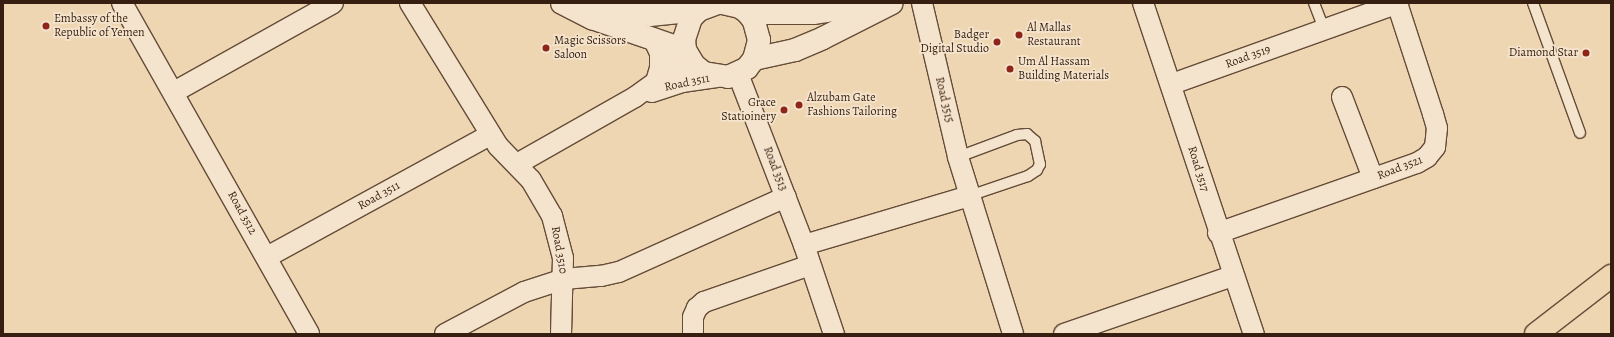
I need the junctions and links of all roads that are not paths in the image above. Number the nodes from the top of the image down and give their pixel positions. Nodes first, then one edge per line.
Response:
1 (122, 3) edge
2 (333, 3) edge
3 (410, 3) edge
4 (562, 3) edge
5 (594, 3) edge
6 (722, 3) edge
7 (880, 3) edge
8 (892, 3) edge
9 (922, 3) edge
10 (1143, 3) edge
11 (1314, 3) edge
12 (1398, 3) edge
13 (1533, 3) edge
14 (842, 6) edge
15 (709, 7) edge
16 (748, 14) junction
17 (1324, 29) junction
18 (655, 40) junction
19 (686, 52) junction
20 (754, 59) junction
21 (738, 74) junction
22 (716, 77) junction
23 (657, 82) junction
24 (1172, 84) junction
25 (174, 92) junction
26 (1342, 96) dead end
27 (634, 97) junction
28 (1580, 133) dead end
29 (490, 135) junction
30 (958, 157) junction
31 (517, 164) junction
32 (1374, 178) junction
33 (969, 196) junction
34 (786, 197) junction
35 (1218, 233) junction
36 (804, 245) junction
37 (267, 257) junction
38 (810, 265) junction
39 (1232, 276) junction
40 (1611, 276) edge
41 (564, 279) junction
42 (309, 334) edge
43 (445, 334) edge
44 (561, 334) edge
45 (693, 334) edge
46 (834, 334) edge
47 (1013, 334) edge
48 (1064, 334) edge
49 (1254, 334) edge
50 (1536, 334) edge

1 - 25 street, Road 3512
2 - 25 street
3 - 29 street, Road 3510
4 - 18 street
5 - 15 street
6 - 16 street
7 - 14 street
8 - 20 street
9 - 30 street, Road 3515
10 - 24 street, Road 3517
11 - 17 lane
12 - 17 street, Road 3519
12 - 32 street, Road 3521
13 - 28 lane
14 - 16 street
15 - 19 street
16 - 20 street
17 - 24 street, Road 3519
18 - 19 street
18 - 23 street
19 - 22 street
19 - 23 street, Road 3511
20 - 21 street
21 - 22 street
21 - 34 street, Road 3513
22 - 27 street, Road 3511
23 - 27 street, Road 3511
24 - 35 street, Road 3517
25 - 37 street, Road 3512
26 - 32 street
27 - 31 street, Road 3511
29 - 31 street, Road 3510
29 - 37 street, Road 3511
30 - 33 street, Road 3515
30 - 33 lane
31 - 41 street, Road 3510
32 - 35 street, Road 3521
33 - 36 street
33 - 47 street, Road 3515
34 - 36 street, Road 3513
34 - 41 street, Road 3510
35 - 39 street, Road 3517
36 - 38 street, Road 3513
37 - 42 street, Road 3512
38 - 45 street
38 - 46 street, Road 3513
39 - 48 street
39 - 49 street, Road 3517
40 - 50 highway
41 - 43 street
41 - 44 street

